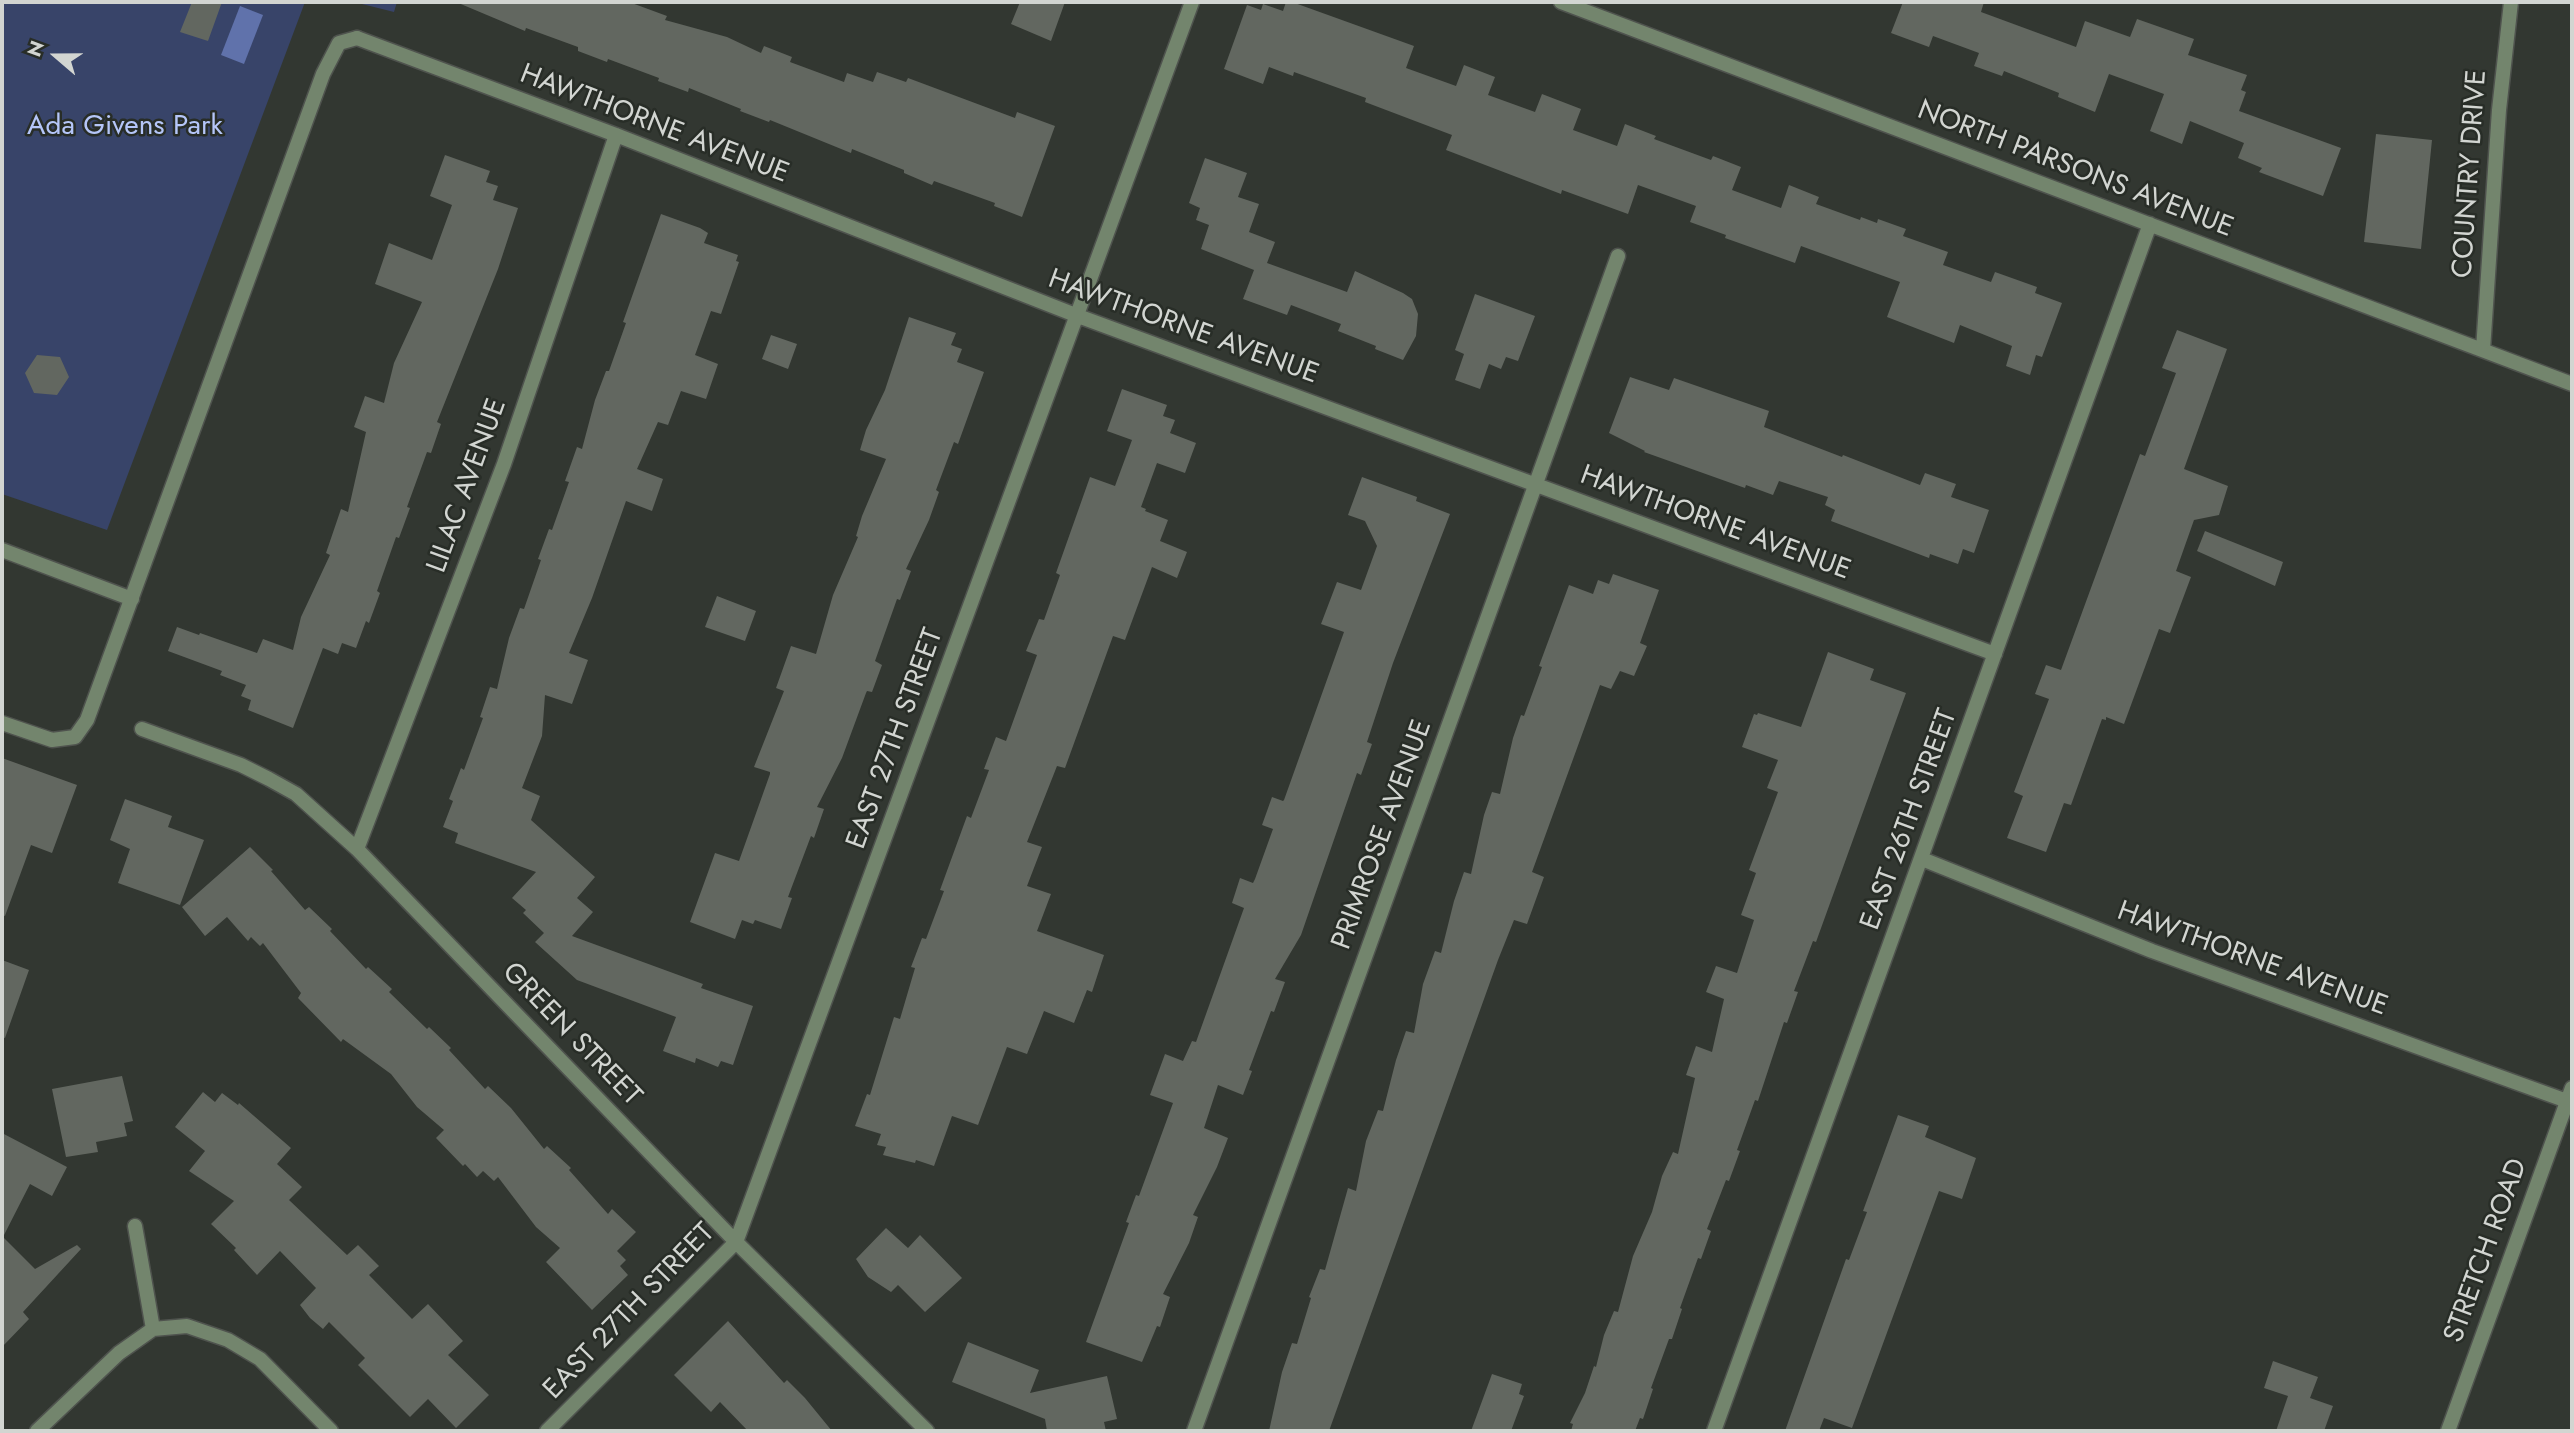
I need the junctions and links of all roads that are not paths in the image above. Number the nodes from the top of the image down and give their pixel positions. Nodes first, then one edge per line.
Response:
1 (1192, 2) edge
2 (1561, 2) edge
3 (2511, 2) edge
4 (616, 135) junction
5 (2150, 224) junction
6 (1618, 256) dead end
7 (1078, 316) junction
8 (2483, 350) junction
9 (2572, 384) edge
10 (1535, 484) junction
11 (2, 550) edge
12 (132, 599) junction
13 (1995, 654) junction
14 (2, 723) edge
15 (142, 729) dead end
16 (357, 849) junction
17 (1922, 859) junction
18 (2570, 1095) edge
19 (135, 1226) dead end
20 (736, 1242) junction
21 (153, 1329) junction
22 (37, 1431) edge
23 (331, 1431) edge
24 (547, 1431) edge
25 (927, 1431) edge
26 (1194, 1431) edge
27 (1714, 1431) edge
28 (2448, 1431) edge

1 - 7 street, EAST 27TH STREET
2 - 5 street, NORTH PARSONS AVENUE
3 - 8 street, COUNTRY DRIVE
4 - 7 street, HAWTHORNE AVENUE
4 - 12 street, HAWTHORNE AVENUE
4 - 16 street, LILAC AVENUE
5 - 8 street, NORTH PARSONS AVENUE
5 - 13 street, EAST 26TH STREET
6 - 10 street, PRIMROSE AVENUE
7 - 10 street, HAWTHORNE AVENUE
7 - 20 street, EAST 27TH STREET
8 - 9 street, NORTH PARSONS AVENUE
10 - 13 street, HAWTHORNE AVENUE
10 - 26 street, PRIMROSE AVENUE
11 - 12 street
12 - 14 street
13 - 17 street, EAST 26TH STREET
15 - 16 street, GREEN STREET
16 - 20 street, GREEN STREET
17 - 18 street, HAWTHORNE AVENUE
17 - 27 street, EAST 26TH STREET
18 - 28 street, STRETCH ROAD
19 - 21 street
20 - 24 street, EAST 27TH STREET
20 - 25 street, GREEN STREET
21 - 22 street
21 - 23 street

